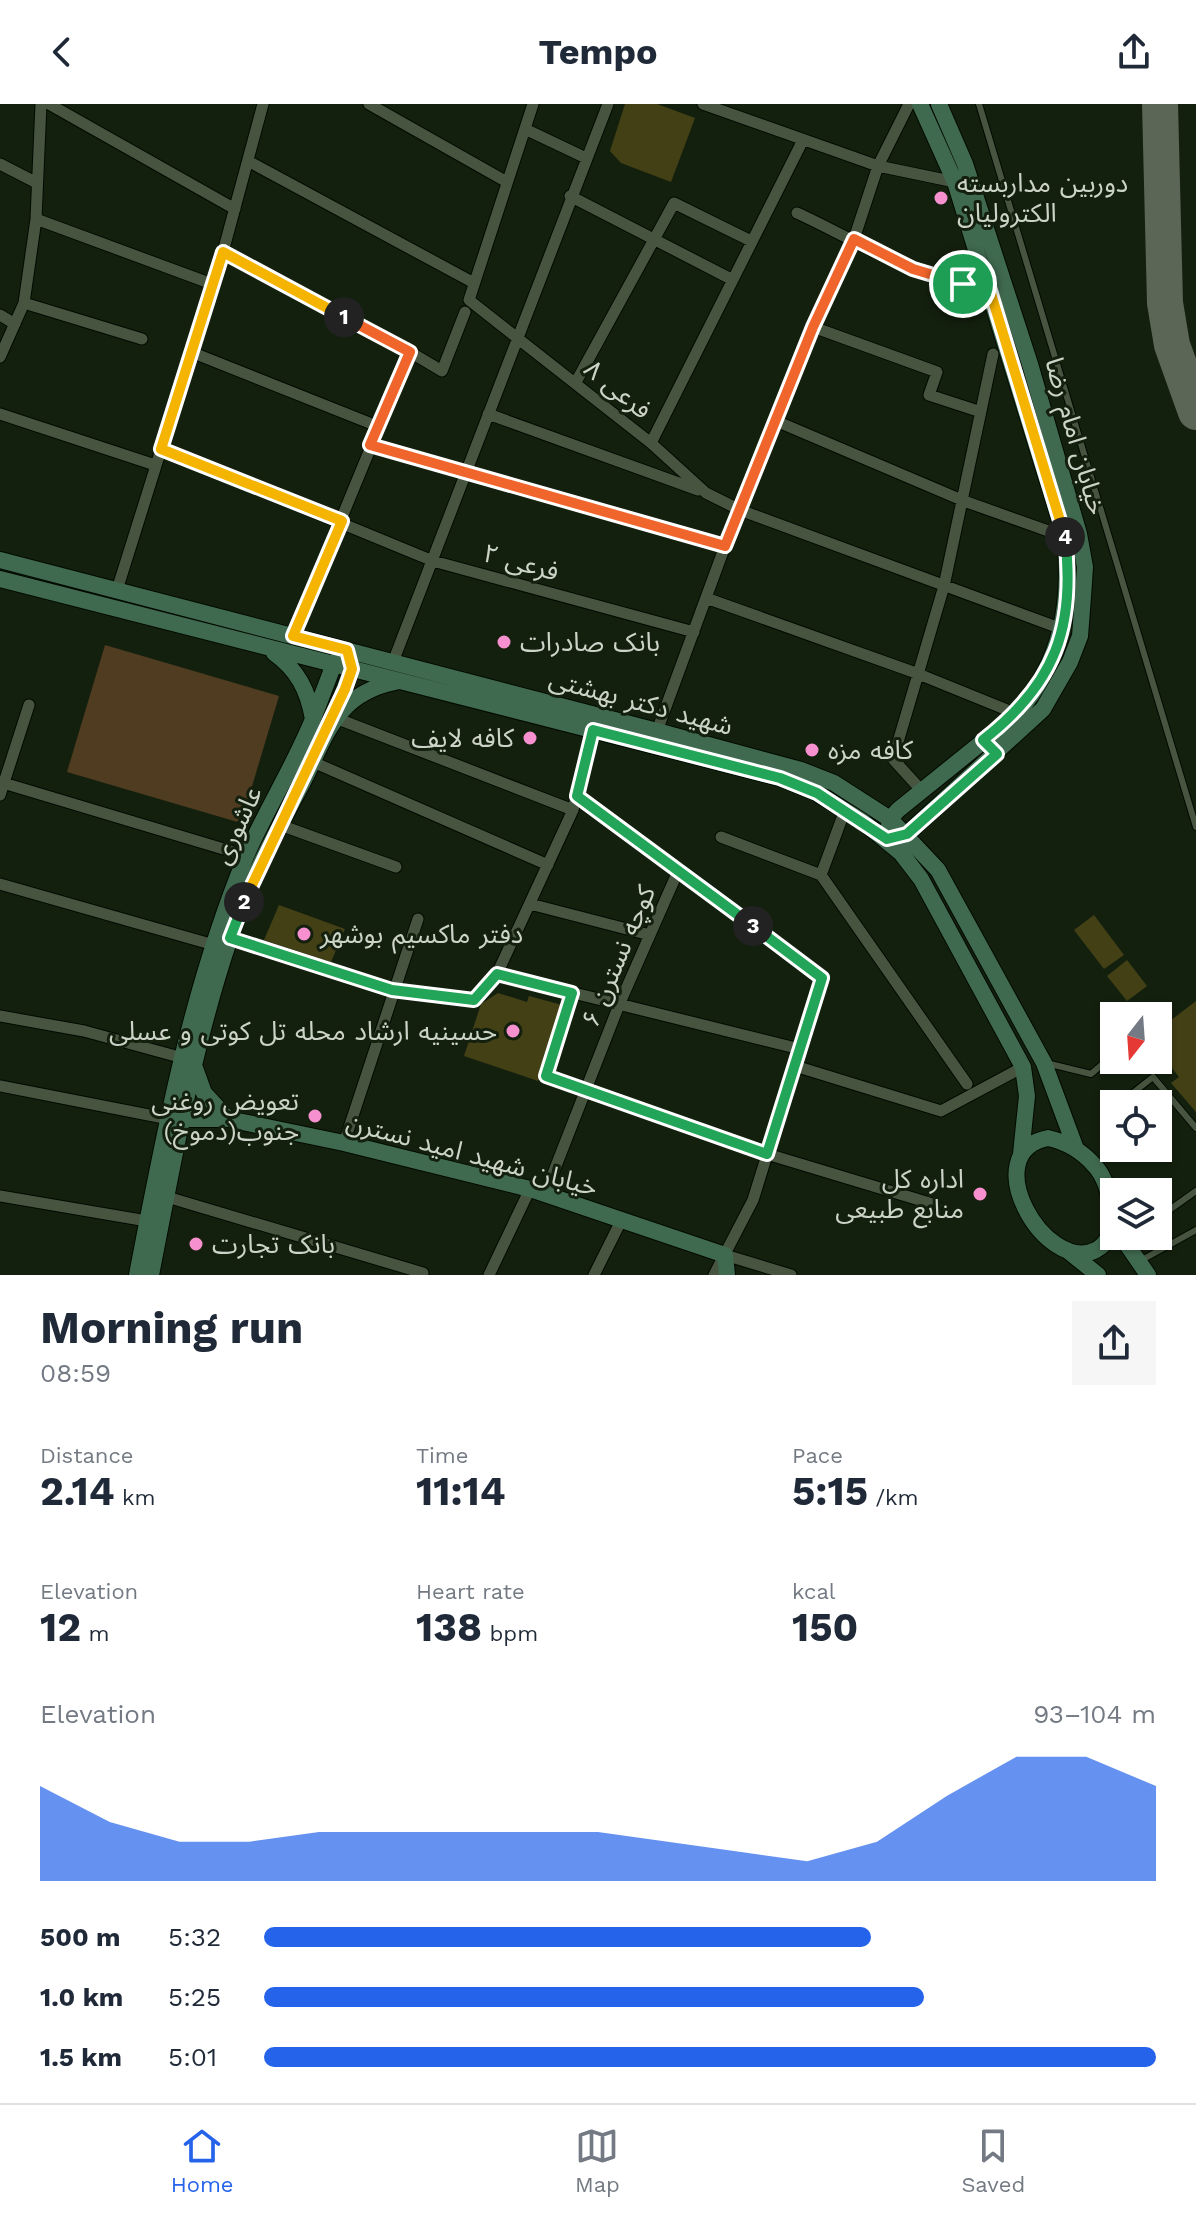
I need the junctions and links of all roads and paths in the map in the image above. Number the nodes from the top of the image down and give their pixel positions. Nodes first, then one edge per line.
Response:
1 (41, 104) edge
2 (49, 104) edge
3 (263, 104) edge
4 (369, 104) edge
5 (533, 104) edge
6 (608, 104) edge
7 (703, 104) edge
8 (909, 104) edge
9 (920, 104) edge
10 (939, 104) edge
11 (979, 104) edge
12 (525, 129) junction
13 (803, 140) junction
14 (586, 158) junction
15 (248, 161) junction
16 (0, 164) edge
17 (878, 166) junction
18 (507, 182) junction
19 (955, 182) junction
20 (37, 183) junction
21 (570, 196) junction
22 (235, 209) junction
23 (797, 213) dead end
24 (36, 219) junction
25 (854, 239) junction
26 (655, 240) junction
27 (751, 241) junction
28 (223, 252) junction
29 (731, 279) junction
30 (474, 283) junction
31 (212, 284) junction
32 (988, 284) junction
33 (24, 303) junction
34 (465, 312) dead end
35 (0, 315) edge
36 (15, 324) junction
37 (813, 327) junction
38 (142, 339) dead end
39 (517, 341) junction
40 (191, 352) junction
41 (410, 352) junction
42 (993, 354) dead end
43 (0, 357) edge
44 (576, 382) junction
45 (978, 411) junction
46 (0, 414) edge
47 (488, 414) junction
48 (776, 421) junction
49 (377, 426) junction
50 (651, 443) junction
51 (370, 445) junction
52 (161, 449) junction
53 (155, 465) junction
54 (466, 473) junction
55 (706, 493) junction
56 (964, 501) junction
57 (740, 510) junction
58 (342, 521) junction
59 (1065, 537) junction
60 (725, 546) junction
61 (0, 560) edge
62 (433, 561) junction
63 (0, 579) edge
64 (944, 586) junction
65 (117, 590) junction
66 (706, 598) junction
67 (1062, 629) junction
68 (694, 632) junction
69 (293, 636) junction
70 (266, 647) junction
71 (347, 650) junction
72 (393, 662) junction
73 (334, 664) junction
74 (352, 669) junction
75 (916, 673) junction
76 (400, 681) junction
77 (29, 705) dead end
78 (1017, 714) junction
79 (333, 717) junction
80 (310, 726) junction
81 (593, 730) junction
82 (657, 731) junction
83 (324, 739) junction
84 (983, 740) junction
85 (997, 754) junction
86 (313, 762) junction
87 (1, 787) edge
88 (922, 791) junction
89 (577, 796) junction
90 (573, 810) junction
91 (845, 810) junction
92 (890, 819) junction
93 (280, 825) junction
94 (1196, 827) edge
95 (907, 834) junction
96 (721, 837) dead end
97 (887, 839) junction
98 (247, 856) junction
99 (548, 865) junction
100 (396, 867) dead end
101 (679, 869) junction
102 (821, 875) junction
103 (0, 884) edge
104 (530, 904) junction
105 (418, 919) dead end
106 (650, 935) junction
107 (222, 941) junction
108 (497, 974) junction
109 (392, 990) junction
110 (572, 993) junction
111 (619, 1005) junction
112 (0, 1016) edge
113 (800, 1049) junction
114 (189, 1063) junction
115 (1044, 1063) junction
116 (795, 1066) junction
117 (1100, 1066) edge
118 (1023, 1067) junction
119 (967, 1084) dead end
120 (0, 1086) edge
121 (588, 1090) junction
122 (1137, 1090) edge
123 (1164, 1090) edge
124 (1172, 1100) edge
125 (176, 1118) junction
126 (228, 1119) junction
127 (1196, 1128) edge
128 (344, 1143) junction
129 (1076, 1149) junction
130 (767, 1154) junction
131 (1021, 1154) junction
132 (1103, 1178) edge
133 (538, 1192) junction
134 (1193, 1193) edge
135 (0, 1196) edge
136 (167, 1197) junction
137 (1196, 1203) edge
138 (936, 1205) dead end
139 (1172, 1208) edge
140 (147, 1221) junction
141 (621, 1221) junction
142 (1196, 1230) edge
143 (1100, 1246) edge
144 (1065, 1249) junction
145 (1132, 1250) edge
146 (725, 1255) junction
147 (1144, 1268) edge
148 (423, 1273) dead end
149 (1092, 1273) edge
150 (137, 1275) edge
151 (151, 1275) edge
152 (489, 1275) edge
153 (594, 1275) edge
154 (714, 1275) edge
155 (727, 1275) edge
156 (791, 1275) edge
157 (1158, 1275) edge

1 - 20 street
2 - 22 street
3 - 15 street
4 - 18 street
5 - 12 street
6 - 14 street
7 - 13 street
8 - 17 street
9 - 19 street, خیابان امام رضا
10 - 85 street, خیابان امام رضا
11 - 94 lane
12 - 14 street
12 - 18 street
13 - 17 street
13 - 27 street
14 - 21 street
15 - 22 street
15 - 30 street
16 - 20 street
17 - 19 street
17 - 25 street
18 - 30 street
19 - 32 street, خیابان امام رضا
20 - 24 street
21 - 26 street
21 - 39 street
22 - 28 street
23 - 25 street
24 - 31 street
24 - 33 street
25 - 32 street
25 - 37 street
26 - 27 street
26 - 29 street
26 - 44 street
27 - 29 street
28 - 31 street
28 - 41 street
29 - 50 street
30 - 39 street, فرعی ۸
31 - 40 street
32 - 59 street, خیابان امام رضا
33 - 36 street
33 - 38 street
34 - 41 street
35 - 36 street
36 - 43 street
37 - 45 street
37 - 48 street
39 - 44 street, فرعی ۸
39 - 47 street
40 - 49 street
40 - 52 street
41 - 49 street
42 - 45 street
44 - 50 street, فرعی ۸
45 - 56 street
46 - 53 street
47 - 54 street
47 - 55 street
48 - 56 street
48 - 57 street
49 - 51 street
50 - 55 street, فرعی ۸
51 - 54 street
51 - 58 street
52 - 53 street
52 - 58 street, فرعی ۲
53 - 65 street
54 - 60 street
54 - 62 street
55 - 57 street, فرعی ۸
56 - 59 street
56 - 64 street
57 - 60 street
57 - 64 street, فرعی ۸
58 - 62 street, فرعی ۲
58 - 69 street
59 - 67 street, خیابان امام رضا
60 - 66 street
61 - 65 street, شهید دکتر بهشتی
62 - 68 street, فرعی ۲
62 - 72 street
63 - 70 street, شهید دکتر بهشتی
64 - 67 street, فرعی ۸
64 - 75 street
65 - 69 street, شهید دکتر بهشتی
66 - 68 street
66 - 75 street
67 - 78 street, خیابان امام رضا
68 - 82 street
69 - 71 street, شهید دکتر بهشتی
70 - 73 street, شهید دکتر بهشتی
70 - 80 street
71 - 72 street, شهید دکتر بهشتی
71 - 73 street
71 - 74 street
72 - 82 street, شهید دکتر بهشتی
73 - 74 street, شهید دکتر بهشتی
73 - 80 street, عاشوری
74 - 76 street, شهید دکتر بهشتی
74 - 79 street
75 - 78 street
75 - 88 street
76 - 79 street, عاشوری
76 - 81 street, شهید دکتر بهشتی
77 - 87 street
78 - 84 street, خیابان امام رضا
79 - 83 street, عاشوری
79 - 90 street
80 - 83 street
80 - 98 street, عاشوری
81 - 89 street
81 - 91 street, شهید دکتر بهشتی
82 - 92 street, شهید دکتر بهشتی
83 - 86 street, عاشوری
84 - 85 street
84 - 88 street, خیابان امام رضا
85 - 95 street, خیابان امام رضا
86 - 93 street, عاشوری
86 - 99 street
87 - 98 street
88 - 92 street, خیابان امام رضا
89 - 90 street
89 - 101 street
90 - 99 street
91 - 97 street, شهید دکتر بهشتی
91 - 102 street
92 - 95 street, شهید دکتر بهشتی
92 - 97 street
93 - 100 street
93 - 107 street, عاشوری
95 - 97 street, خیابان امام رضا
95 - 115 street, شهید دکتر بهشتی
96 - 102 street
97 - 118 street, شهید دکتر بهشتی
98 - 107 street, عاشوری
99 - 104 street
101 - 106 street, کوچه نسترن ۶
101 - 113 street
102 - 119 street
103 - 107 street
104 - 106 street
104 - 108 street
105 - 109 street
106 - 111 street, کوچه نسترن ۶
107 - 109 street
107 - 114 street, عاشوری
108 - 109 street
108 - 110 street
109 - 128 street
110 - 111 street
110 - 121 street
111 - 113 street
111 - 121 street, کوچه نسترن ۶
112 - 114 street
113 - 116 street
114 - 125 street, عاشوری
114 - 126 street
115 - 117 lane
115 - 129 street, شهید دکتر بهشتی
116 - 118 street
116 - 130 street
118 - 131 street, شهید دکتر بهشتی
120 - 125 street
121 - 130 street
121 - 133 street, کوچه نسترن ۶
122 - 123 lane
124 - 127 lane
125 - 126 street, خیابان شهید امید نسترن
125 - 136 street, عاشوری
125 - 140 street, عاشوری
126 - 128 street, خیابان شهید امید نسترن
128 - 133 street, خیابان شهید امید نسترن
129 - 131 street
129 - 132 street
130 - 138 street
130 - 146 street
131 - 144 street
133 - 141 street, خیابان شهید امید نسترن
133 - 152 street, کوچه نسترن ۶
134 - 137 lane
134 - 139 lane
135 - 140 street
136 - 148 street
136 - 151 street, عاشوری
140 - 150 street, عاشوری
141 - 146 street, خیابان شهید امید نسترن
141 - 153 street
142 - 147 lane
143 - 144 street
144 - 149 street
145 - 147 street
146 - 154 street
146 - 155 street
146 - 156 street
147 - 157 street

